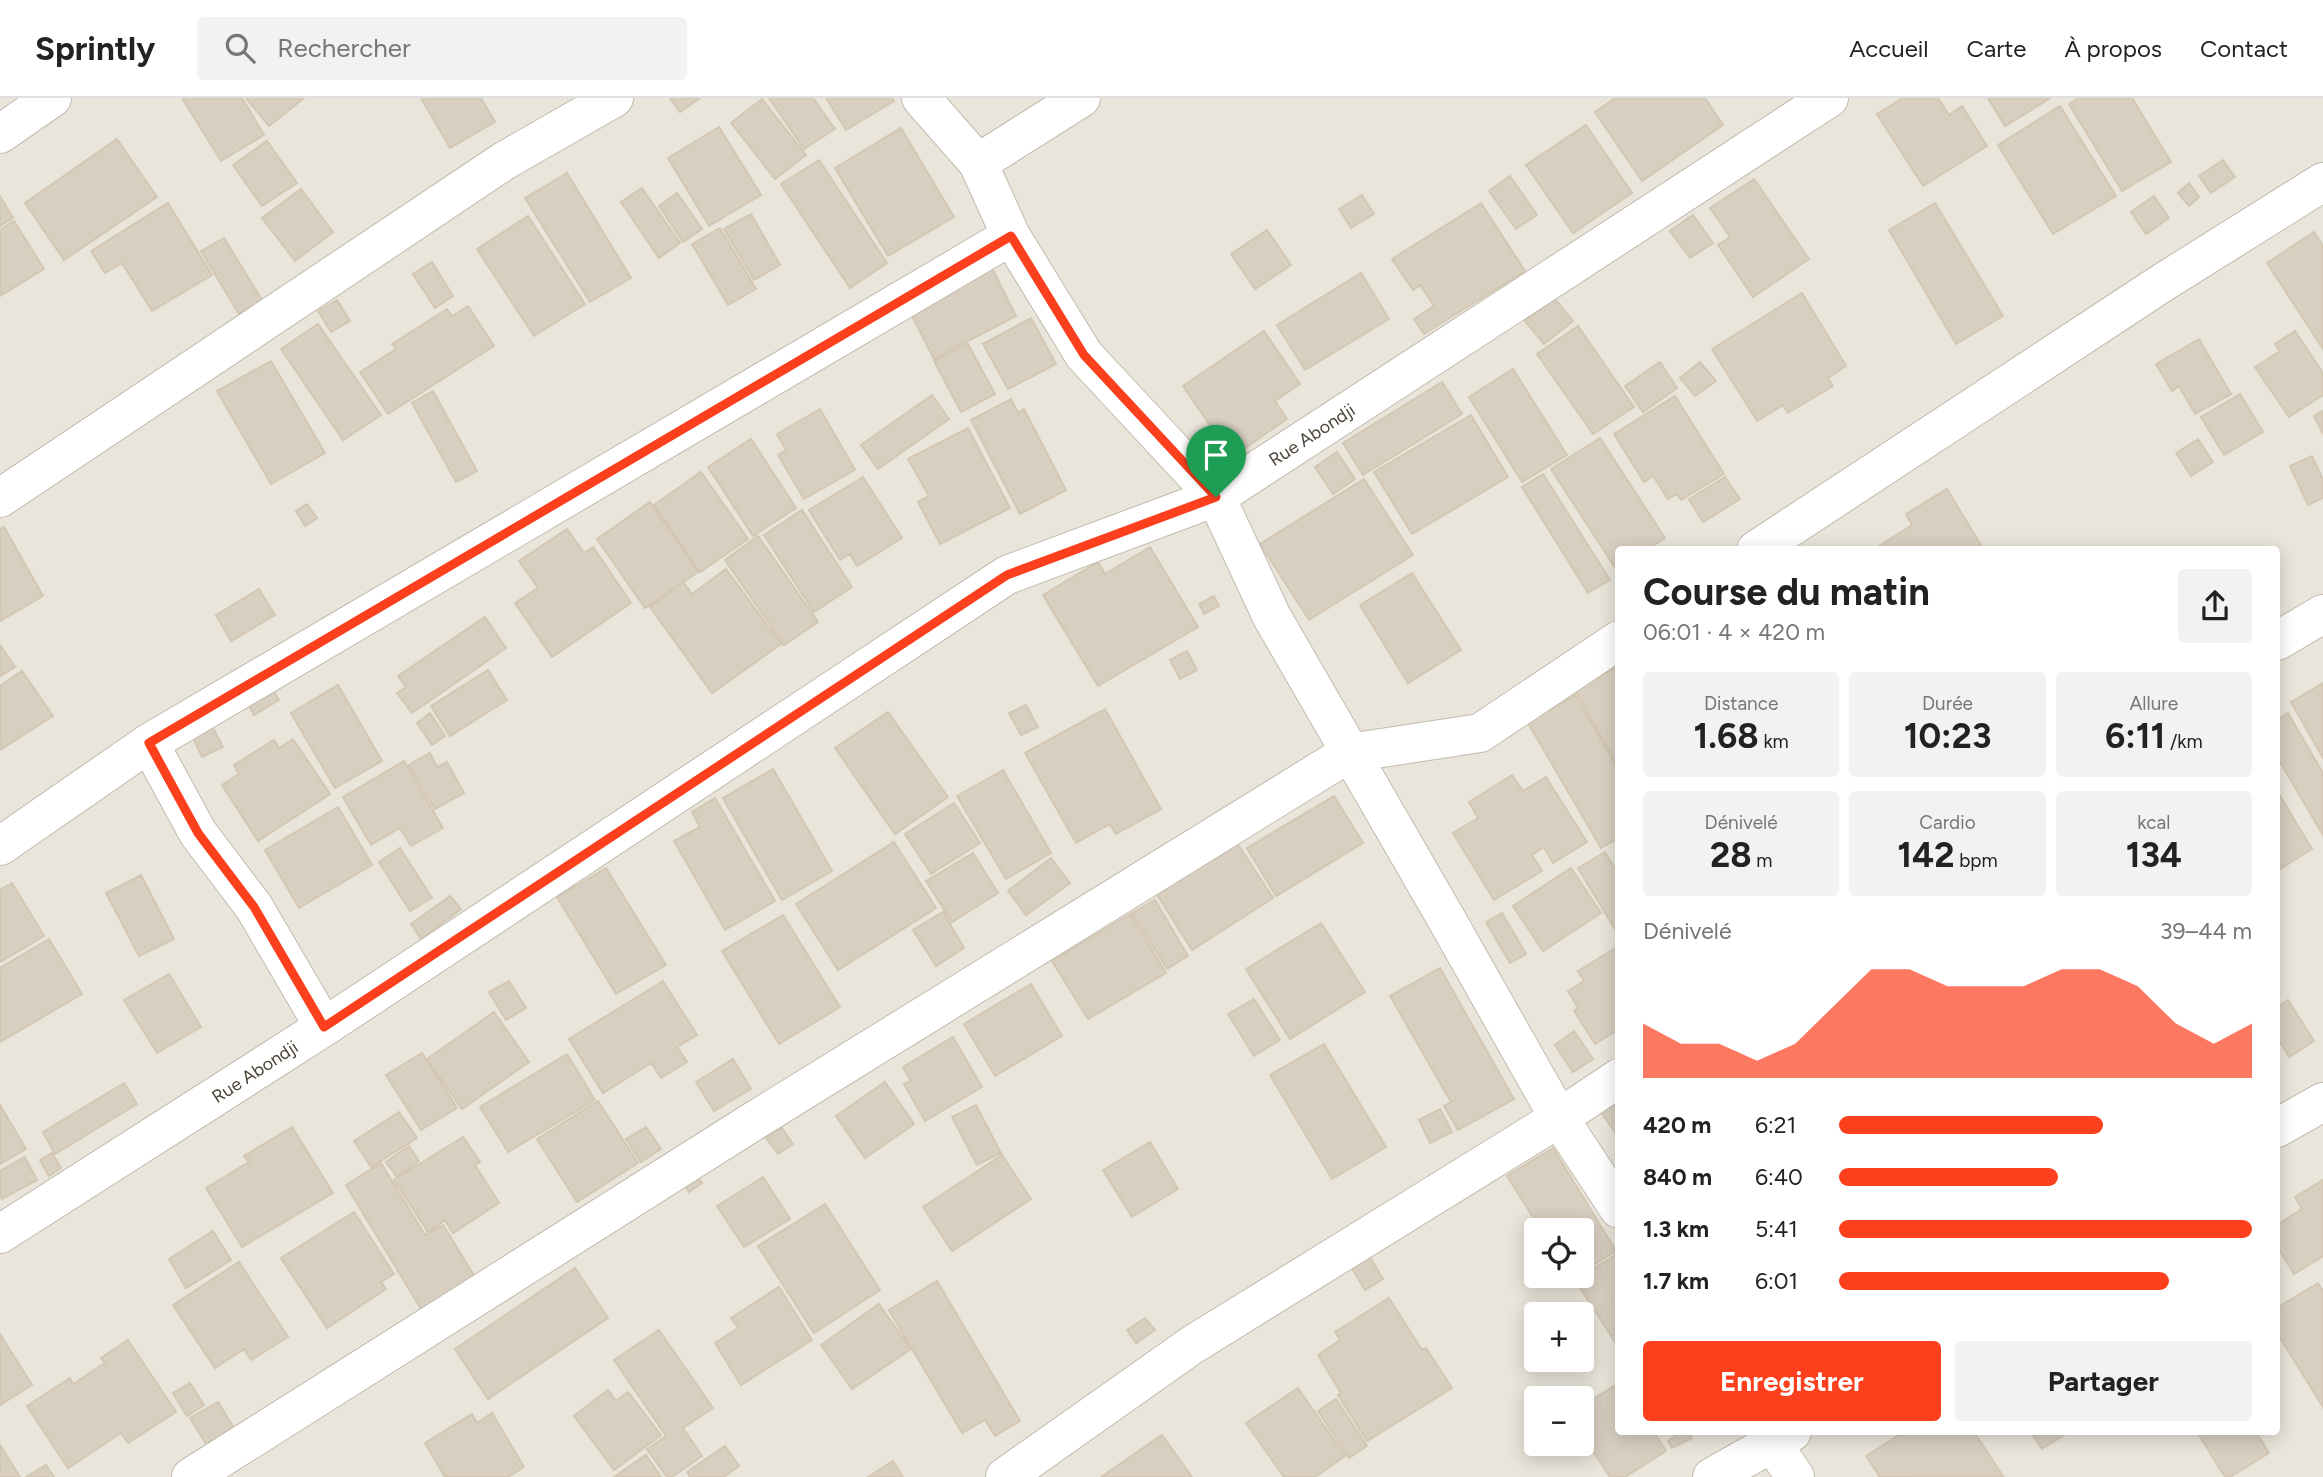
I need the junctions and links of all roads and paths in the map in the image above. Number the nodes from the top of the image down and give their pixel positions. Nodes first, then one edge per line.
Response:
1 (52, 98) edge
2 (614, 98) edge
3 (921, 98) edge
4 (1081, 98) edge
5 (1829, 98) edge
6 (0, 134) edge
7 (978, 163) junction
8 (2323, 182) edge
9 (1011, 236) junction
10 (1216, 497) junction
11 (0, 498) edge
12 (1762, 546) edge
13 (2323, 614) edge
14 (2280, 639) edge
15 (1615, 643) edge
16 (149, 743) junction
17 (1349, 753) junction
18 (0, 846) edge
19 (324, 1027) junction
20 (1615, 1081) edge
21 (2323, 1101) edge
22 (1559, 1118) junction
23 (2280, 1126) edge
24 (1615, 1203) edge
25 (0, 1234) edge
26 (1777, 1435) edge
27 (191, 1477) edge
28 (1005, 1477) edge
29 (1712, 1477) edge
30 (1794, 1477) edge

1 - 6 street
2 - 11 street
3 - 7 street
4 - 7 street
5 - 10 street, Rue Abondji
7 - 9 street
8 - 12 street
9 - 10 street
9 - 16 street
10 - 17 street
10 - 19 street, Rue Abondji
13 - 14 street
15 - 17 street
16 - 18 street
16 - 19 street
17 - 22 street
17 - 27 street
19 - 25 street, Rue Abondji
20 - 22 street
21 - 23 street
22 - 24 street
22 - 28 street
26 - 29 street
26 - 30 street

